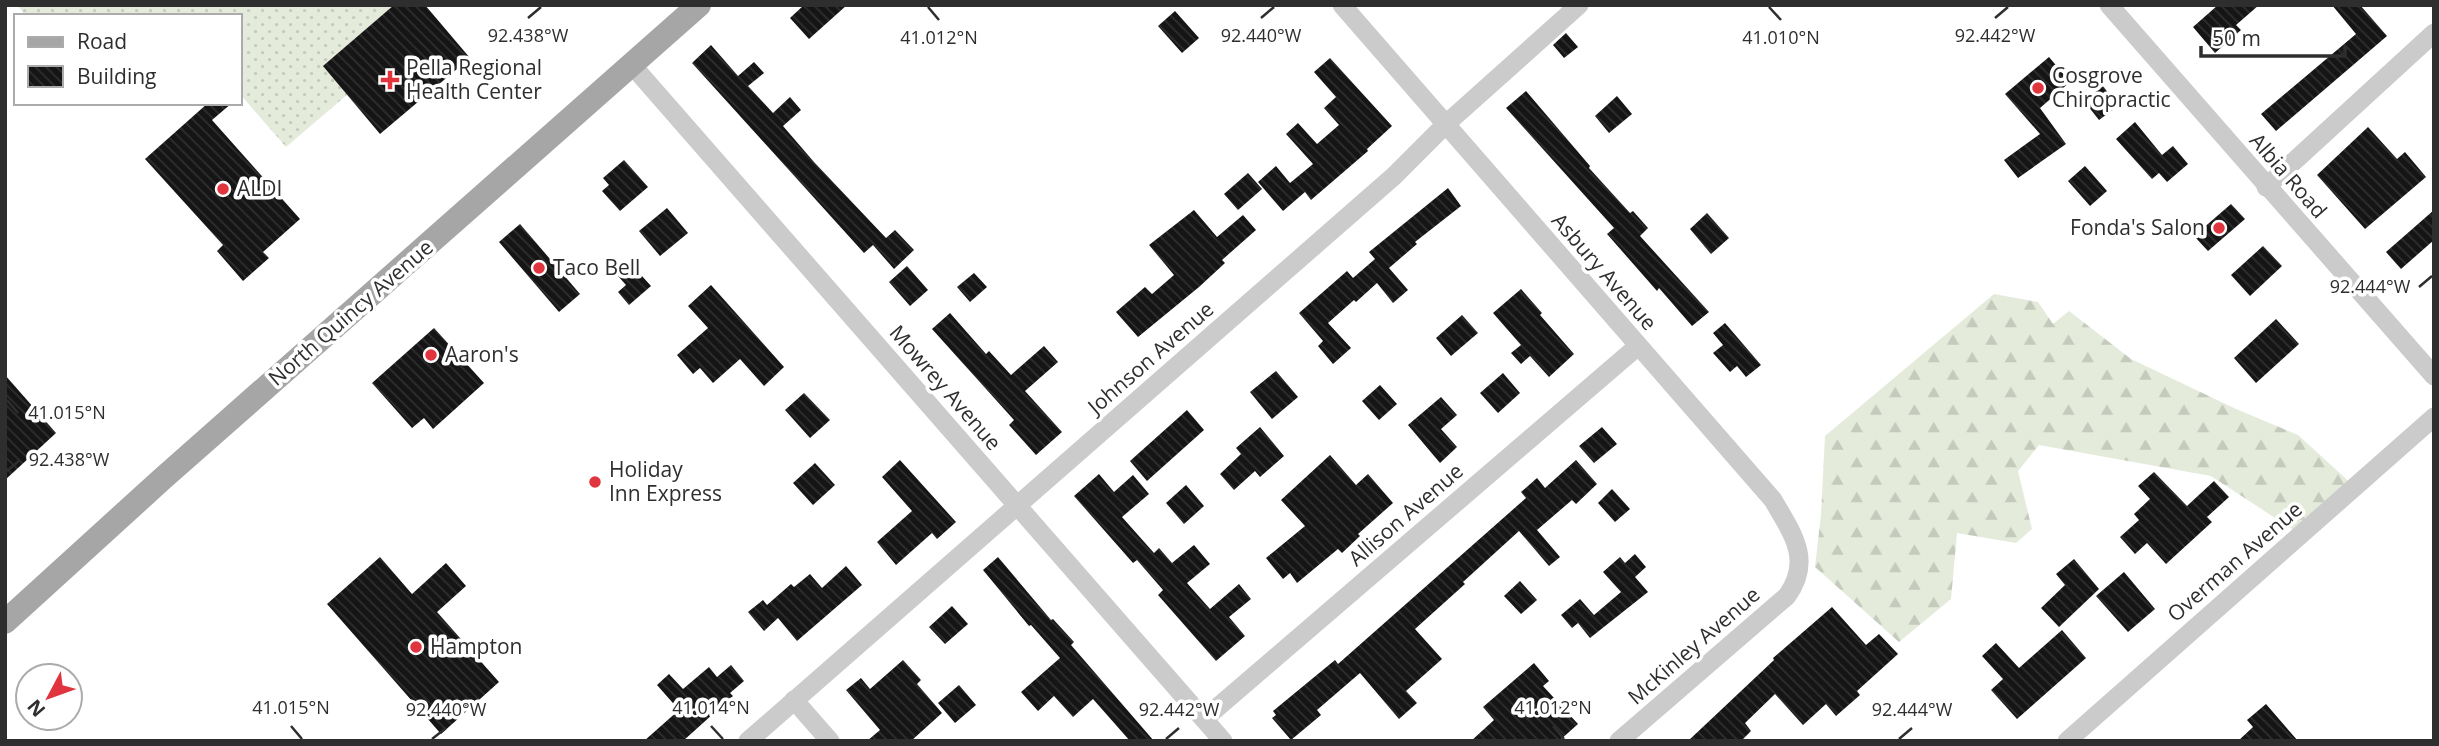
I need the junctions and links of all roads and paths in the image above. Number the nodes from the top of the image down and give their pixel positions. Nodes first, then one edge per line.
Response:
1 (699, 5) edge
2 (1342, 5) edge
3 (1579, 5) edge
4 (2109, 5) edge
5 (2434, 33) edge
6 (632, 65) junction
7 (1446, 124) junction
8 (2266, 187) junction
9 (1638, 346) junction
10 (2434, 376) edge
11 (2434, 417) edge
12 (1017, 505) junction
13 (1796, 583) joint
14 (5, 622) edge
15 (794, 700) junction
16 (1204, 719) junction
17 (748, 741) edge
18 (830, 741) edge
19 (1223, 741) edge
20 (1619, 741) edge
21 (2067, 741) edge

1 - 6 main road, North Quincy Avenue
2 - 7 street, Asbury Avenue
3 - 7 street, Johnson Avenue
4 - 8 street, Albia Road
5 - 8 street
6 - 12 street, Mowrey Avenue
6 - 14 main road, North Quincy Avenue
7 - 9 street, Asbury Avenue
7 - 12 street, Johnson Avenue
8 - 10 street, Albia Road
9 - 13 street, Asbury Avenue
9 - 16 street, Allison Avenue
11 - 21 street, Overman Avenue
12 - 15 street, Johnson Avenue
12 - 16 street, Mowrey Avenue
13 - 20 street, McKinley Avenue
15 - 17 street, Johnson Avenue
15 - 18 street
16 - 19 street, Mowrey Avenue

